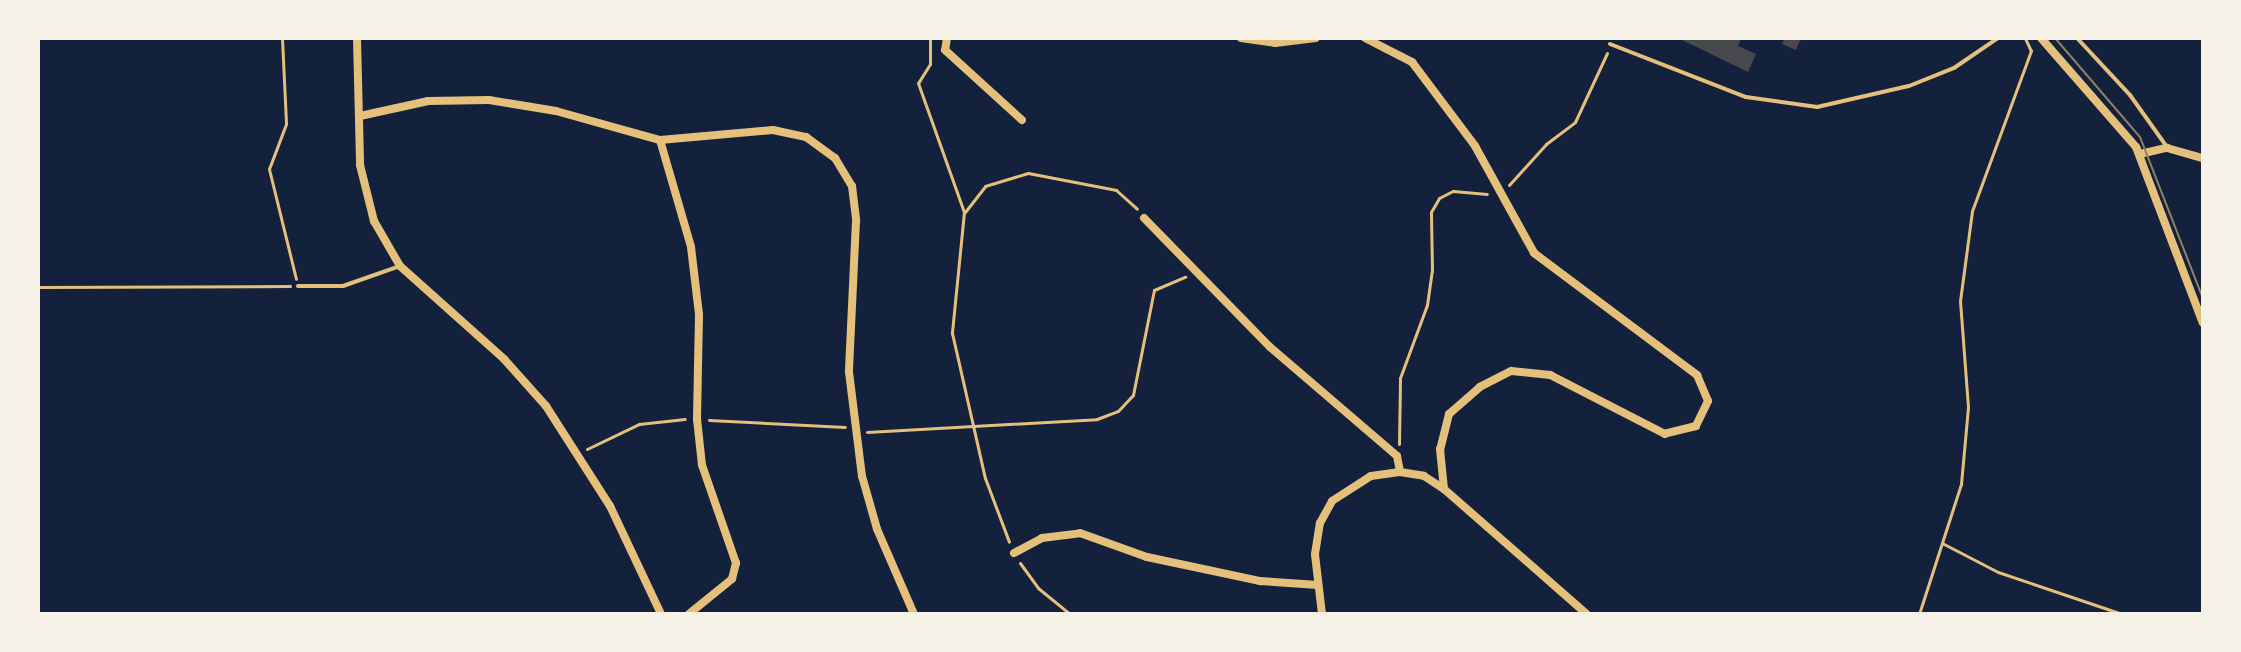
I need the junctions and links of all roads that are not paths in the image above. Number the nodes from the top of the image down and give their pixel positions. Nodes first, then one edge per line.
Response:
1 (357, 38) edge
2 (947, 38) edge
3 (1241, 38) edge
4 (1316, 38) edge
5 (1365, 38) edge
6 (1998, 38) edge
7 (2041, 38) edge
8 (2077, 38) edge
9 (1610, 44) road end
10 (360, 116) junction
11 (1022, 120) dead end
12 (660, 140) junction
13 (2167, 148) junction
14 (2140, 154) junction
15 (2203, 158) edge
16 (1144, 218) road end
17 (400, 266) junction
18 (298, 286) road end
19 (2203, 323) edge
20 (1400, 472) junction
21 (1444, 489) junction
22 (1014, 553) road end
23 (1318, 585) junction
24 (661, 614) edge
25 (689, 614) edge
26 (914, 614) edge
27 (1322, 614) edge
28 (1587, 614) edge

1 - 10 street
2 - 11 street
3 - 4 street
5 - 21 street
6 - 9 lane
7 - 14 street
8 - 13 lane
10 - 12 street
10 - 17 street
12 - 25 street
12 - 26 street
13 - 14 street
13 - 15 street
14 - 19 street
16 - 20 street
17 - 18 lane
17 - 24 street
20 - 21 street
20 - 23 street
21 - 28 street
22 - 23 street
23 - 27 street

